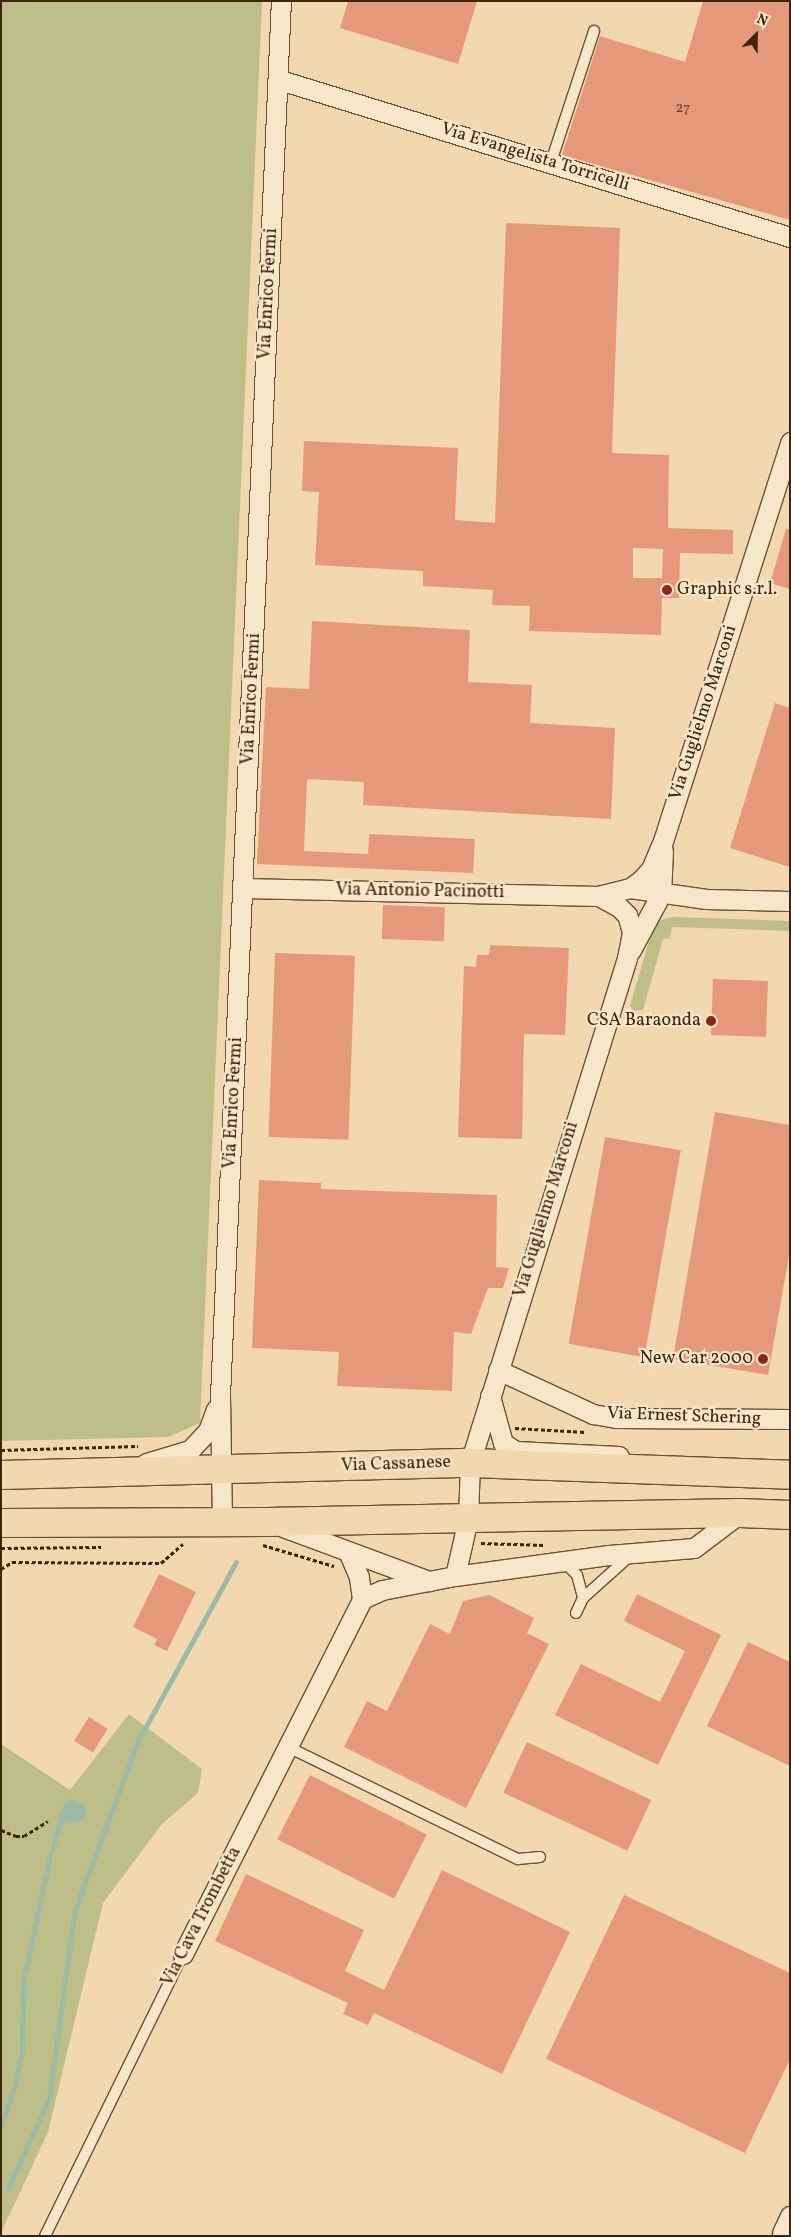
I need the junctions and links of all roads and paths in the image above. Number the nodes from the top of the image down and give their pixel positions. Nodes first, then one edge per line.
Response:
1 (281, 1) edge
2 (594, 31) dead end
3 (280, 80) junction
4 (551, 162) junction
5 (790, 237) edge
6 (790, 442) edge
7 (663, 841) junction
8 (243, 888) junction
9 (630, 888) junction
10 (661, 894) junction
11 (598, 896) junction
12 (790, 901) edge
13 (627, 958) junction
14 (498, 1370) junction
15 (220, 1396) junction
16 (490, 1396) junction
17 (790, 1419) edge
18 (470, 1463) junction
19 (221, 1470) junction
20 (650, 1470) junction
21 (119, 1472) junction
22 (1, 1475) edge
23 (790, 1475) edge
24 (740, 1513) junction
25 (790, 1515) edge
26 (468, 1519) junction
27 (267, 1522) junction
28 (1, 1523) edge
29 (211, 1523) junction
30 (348, 1551) junction
31 (634, 1553) junction
32 (563, 1561) junction
33 (1, 1569) edge
34 (456, 1576) junction
35 (430, 1581) junction
36 (583, 1598) junction
37 (362, 1599) junction
38 (576, 1612) dead end
39 (288, 1747) junction
40 (48, 1821) dead end
41 (1, 1830) edge
42 (540, 1857) dead end
43 (183, 1954) joint
44 (790, 2216) edge
45 (782, 2233) dead end
46 (45, 2236) edge

1 - 3 street, Via Enrico Fermi
2 - 4 lane
3 - 4 street, Via Evangelista Torricelli
3 - 8 street, Via Enrico Fermi
4 - 5 street, Via Evangelista Torricelli
6 - 7 street, Via Guglielmo Marconi
7 - 9 street, Via Guglielmo Marconi
7 - 10 street, Via Guglielmo Marconi
8 - 11 street, Via Antonio Pacinotti
8 - 15 street, Via Enrico Fermi
9 - 10 street
9 - 11 street, Via Guglielmo Marconi
10 - 12 street
10 - 13 street, Via Guglielmo Marconi
11 - 13 street, Via Guglielmo Marconi
13 - 14 street, Via Guglielmo Marconi
14 - 16 street, Via Guglielmo Marconi
14 - 17 street, Via Ernest Schering
15 - 19 street, Via Enrico Fermi
15 - 21 street, Via Enrico Fermi
16 - 18 street, Via Guglielmo Marconi
16 - 20 street
18 - 19 main road, Via Cassanese
18 - 20 main road, Via Cassanese
18 - 26 street, Via Guglielmo Marconi
19 - 21 main road, Via Cassanese
19 - 29 street, Via Enrico Fermi
20 - 23 main road, Via Cassanese
21 - 22 main road, Via Cassanese
24 - 25 main road
24 - 26 main road
24 - 31 street
26 - 27 main road
26 - 34 street, Via Guglielmo Marconi
27 - 29 main road
27 - 30 street
28 - 29 main road
29 - 33 path
30 - 35 street
30 - 37 street
31 - 32 street
31 - 36 lane
32 - 34 street
32 - 36 lane
34 - 35 street
35 - 37 street
36 - 38 lane
37 - 39 street, Via Cava Trombetta
39 - 42 lane
39 - 43 street, Via Cava Trombetta
40 - 41 path
43 - 46 lane, Via Cava Trombetta
44 - 45 street

